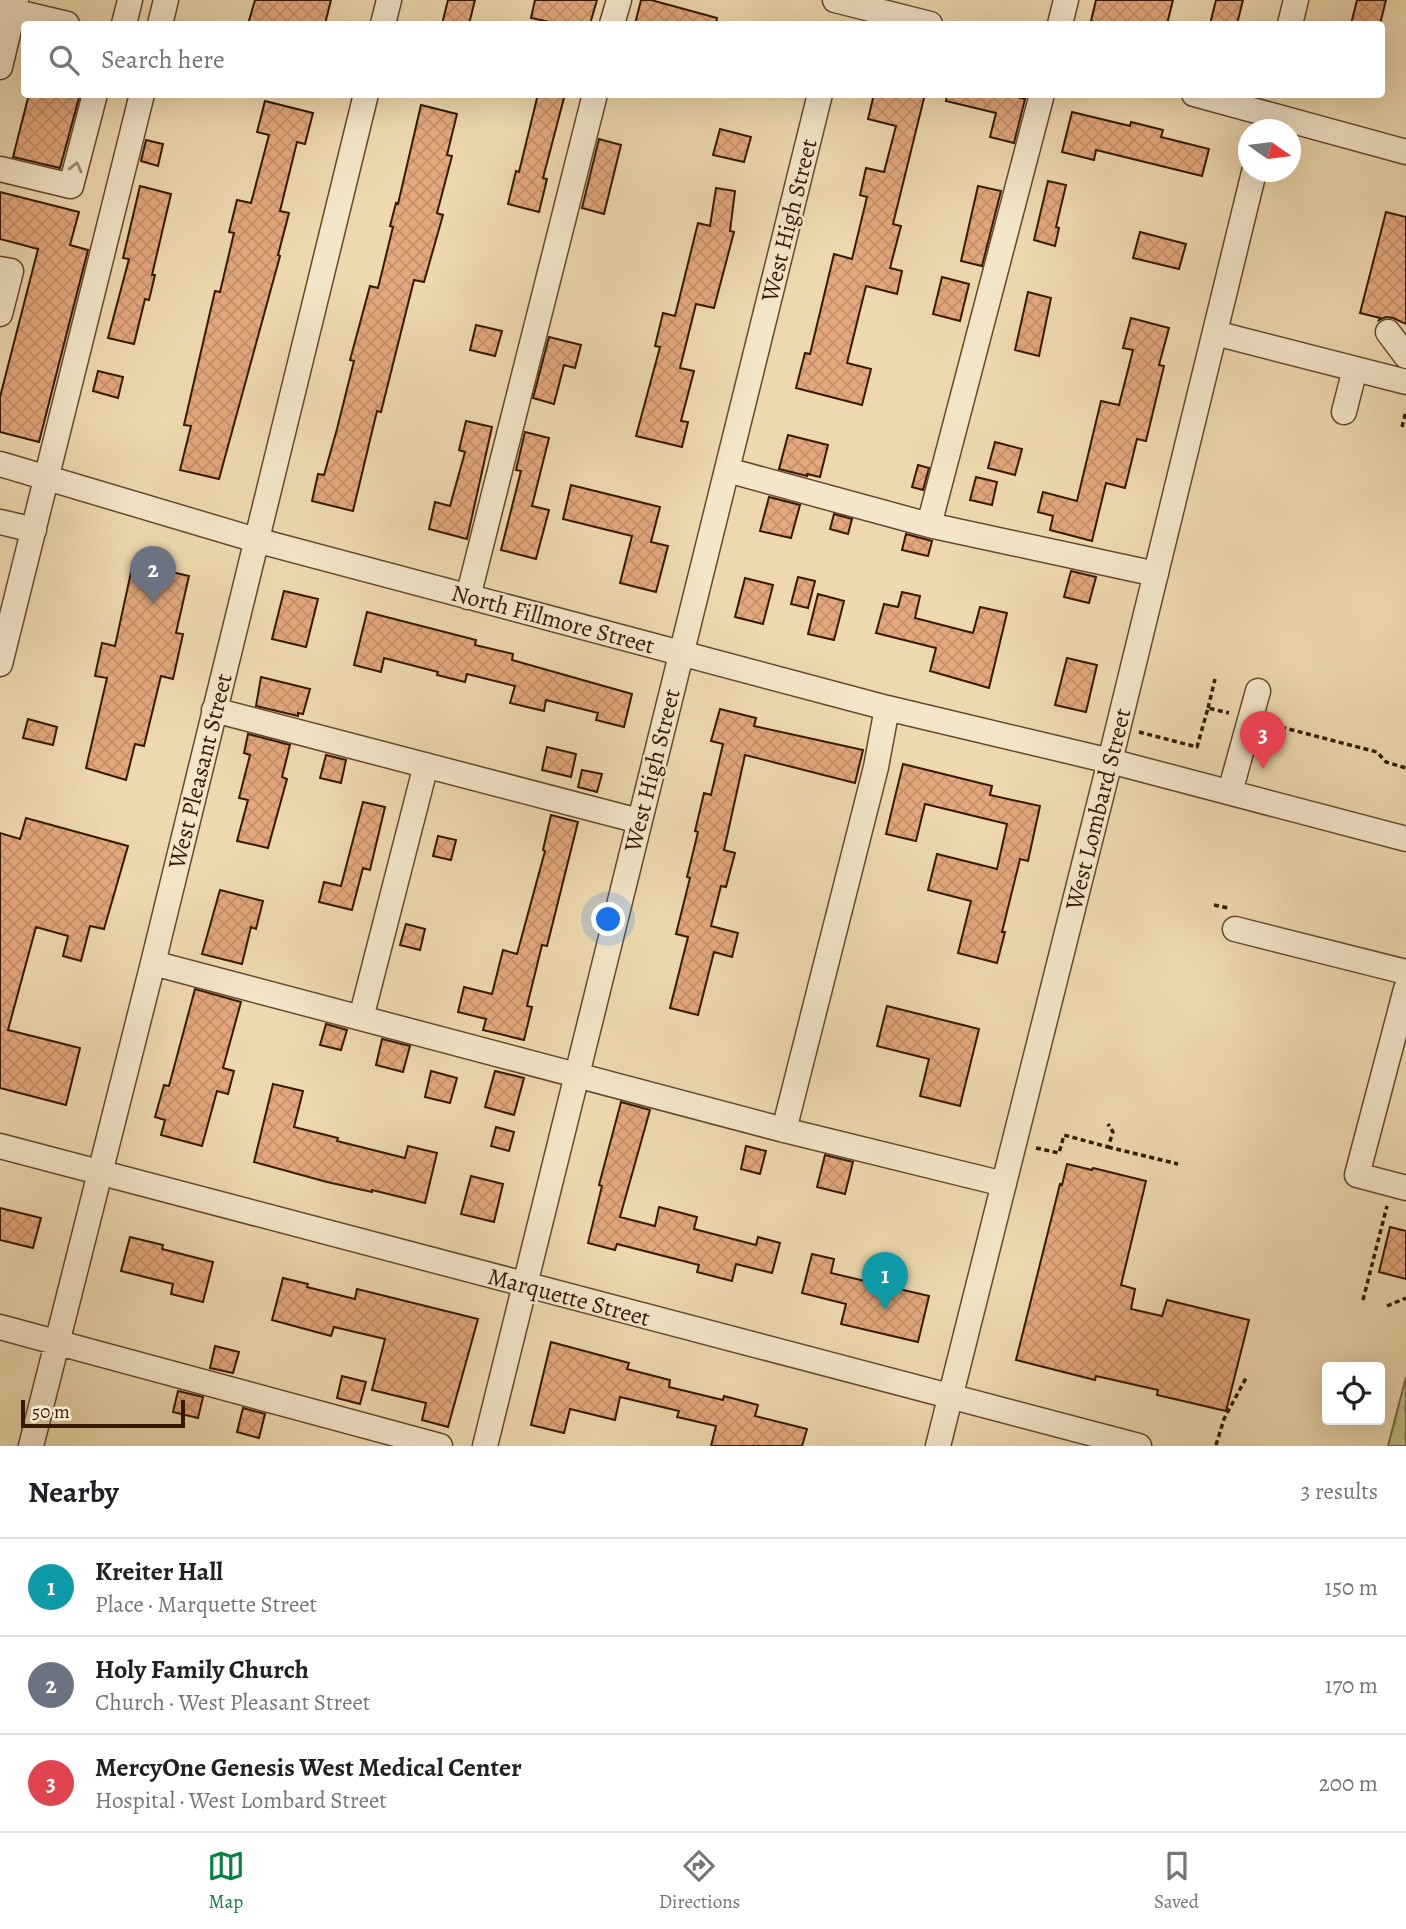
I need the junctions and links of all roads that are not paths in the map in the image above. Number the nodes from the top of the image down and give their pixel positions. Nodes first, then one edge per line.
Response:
1 (130, 0) edge
2 (166, 0) edge
3 (389, 0) edge
4 (619, 0) edge
5 (1066, 0) edge
6 (1296, 0) edge
7 (10, 7) edge
8 (839, 7) edge
9 (57, 21) edge
10 (125, 21) edge
11 (161, 21) edge
12 (384, 21) edge
13 (613, 21) edge
14 (914, 21) edge
15 (1061, 21) edge
16 (1291, 21) edge
17 (0, 67) edge
18 (94, 98) edge
19 (141, 98) edge
20 (365, 98) edge
21 (594, 98) edge
22 (819, 98) edge
23 (1041, 98) edge
24 (1210, 98) edge
25 (1268, 113) edge
26 (1406, 152) edge
27 (0, 169) edge
28 (1252, 182) edge
29 (0, 268) edge
30 (0, 314) edge
31 (1388, 332) dead end
32 (1215, 333) junction
33 (1356, 369) junction
34 (1404, 369) edge
35 (1344, 412) dead end
36 (0, 464) edge
37 (727, 470) junction
38 (47, 477) junction
39 (0, 522) edge
40 (929, 525) junction
41 (34, 530) junction
42 (256, 540) junction
43 (1156, 574) junction
44 (468, 597) junction
45 (681, 653) junction
46 (1, 656) edge
47 (1258, 691) dead end
48 (887, 708) junction
49 (214, 710) junction
50 (1110, 761) junction
51 (426, 765) junction
52 (1230, 793) junction
53 (639, 821) junction
54 (1406, 839) edge
55 (1235, 929) dead end
56 (153, 963) junction
57 (1406, 972) edge
58 (1406, 989) edge
59 (362, 1018) junction
60 (1398, 1050) edge
61 (576, 1075) junction
62 (785, 1130) junction
63 (0, 1146) edge
64 (100, 1173) junction
65 (1004, 1184) junction
66 (1399, 1186) edge
67 (524, 1286) junction
68 (0, 1327) edge
69 (57, 1341) junction
70 (951, 1396) junction
71 (1131, 1445) edge
72 (31, 1446) edge
73 (440, 1446) edge
74 (485, 1446) edge
75 (938, 1446) edge

1 - 10 street
2 - 11 street
3 - 12 street
4 - 13 street
5 - 15 street
6 - 16 street
7 - 9 street
7 - 17 street
8 - 14 street
27 -> 18 street
19 - 38 street
20 - 42 street, West Pleasant Street
21 - 44 street
22 - 37 street, West High Street
23 - 40 street
24 - 25 street
25 - 26 street
28 - 32 street, West Lombard Street
29 - 30 street
31 - 34 street
32 - 33 street
32 - 43 street, West Lombard Street
33 - 34 street
33 - 35 street
36 - 38 street, North Fillmore Street
37 - 40 street
37 - 45 street, West High Street
38 - 41 street
38 - 42 street, North Fillmore Street
39 - 41 street
40 - 43 street
41 - 46 street
42 - 44 street, North Fillmore Street
42 - 49 street, West Pleasant Street
43 - 50 street, West Lombard Street
44 - 45 street, North Fillmore Street
45 - 48 street, North Fillmore Street
45 - 53 street, West High Street
47 - 52 street
48 - 50 street, North Fillmore Street
48 - 62 street
49 - 51 street
49 - 56 street, West Pleasant Street
50 - 52 street, North Fillmore Street
50 - 65 street, West Lombard Street
51 - 53 street
51 - 59 street
52 - 54 street, North Fillmore Street
53 - 61 street, West High Street
55 - 57 street
56 - 59 street
56 - 64 street, West Pleasant Street
58 - 60 street
59 - 61 street
60 - 66 street
61 - 62 street
61 - 67 street, West High Street
62 - 65 street
63 - 64 street, Marquette Street
64 - 67 street, Marquette Street
64 - 69 street, West Pleasant Street
65 - 70 street, West Lombard Street
67 - 70 street, Marquette Street
67 - 74 street, West High Street
68 - 69 street
69 - 72 street, West Pleasant Street
69 - 73 street
70 - 71 street, Marquette Street
70 - 75 street, West Lombard Street

